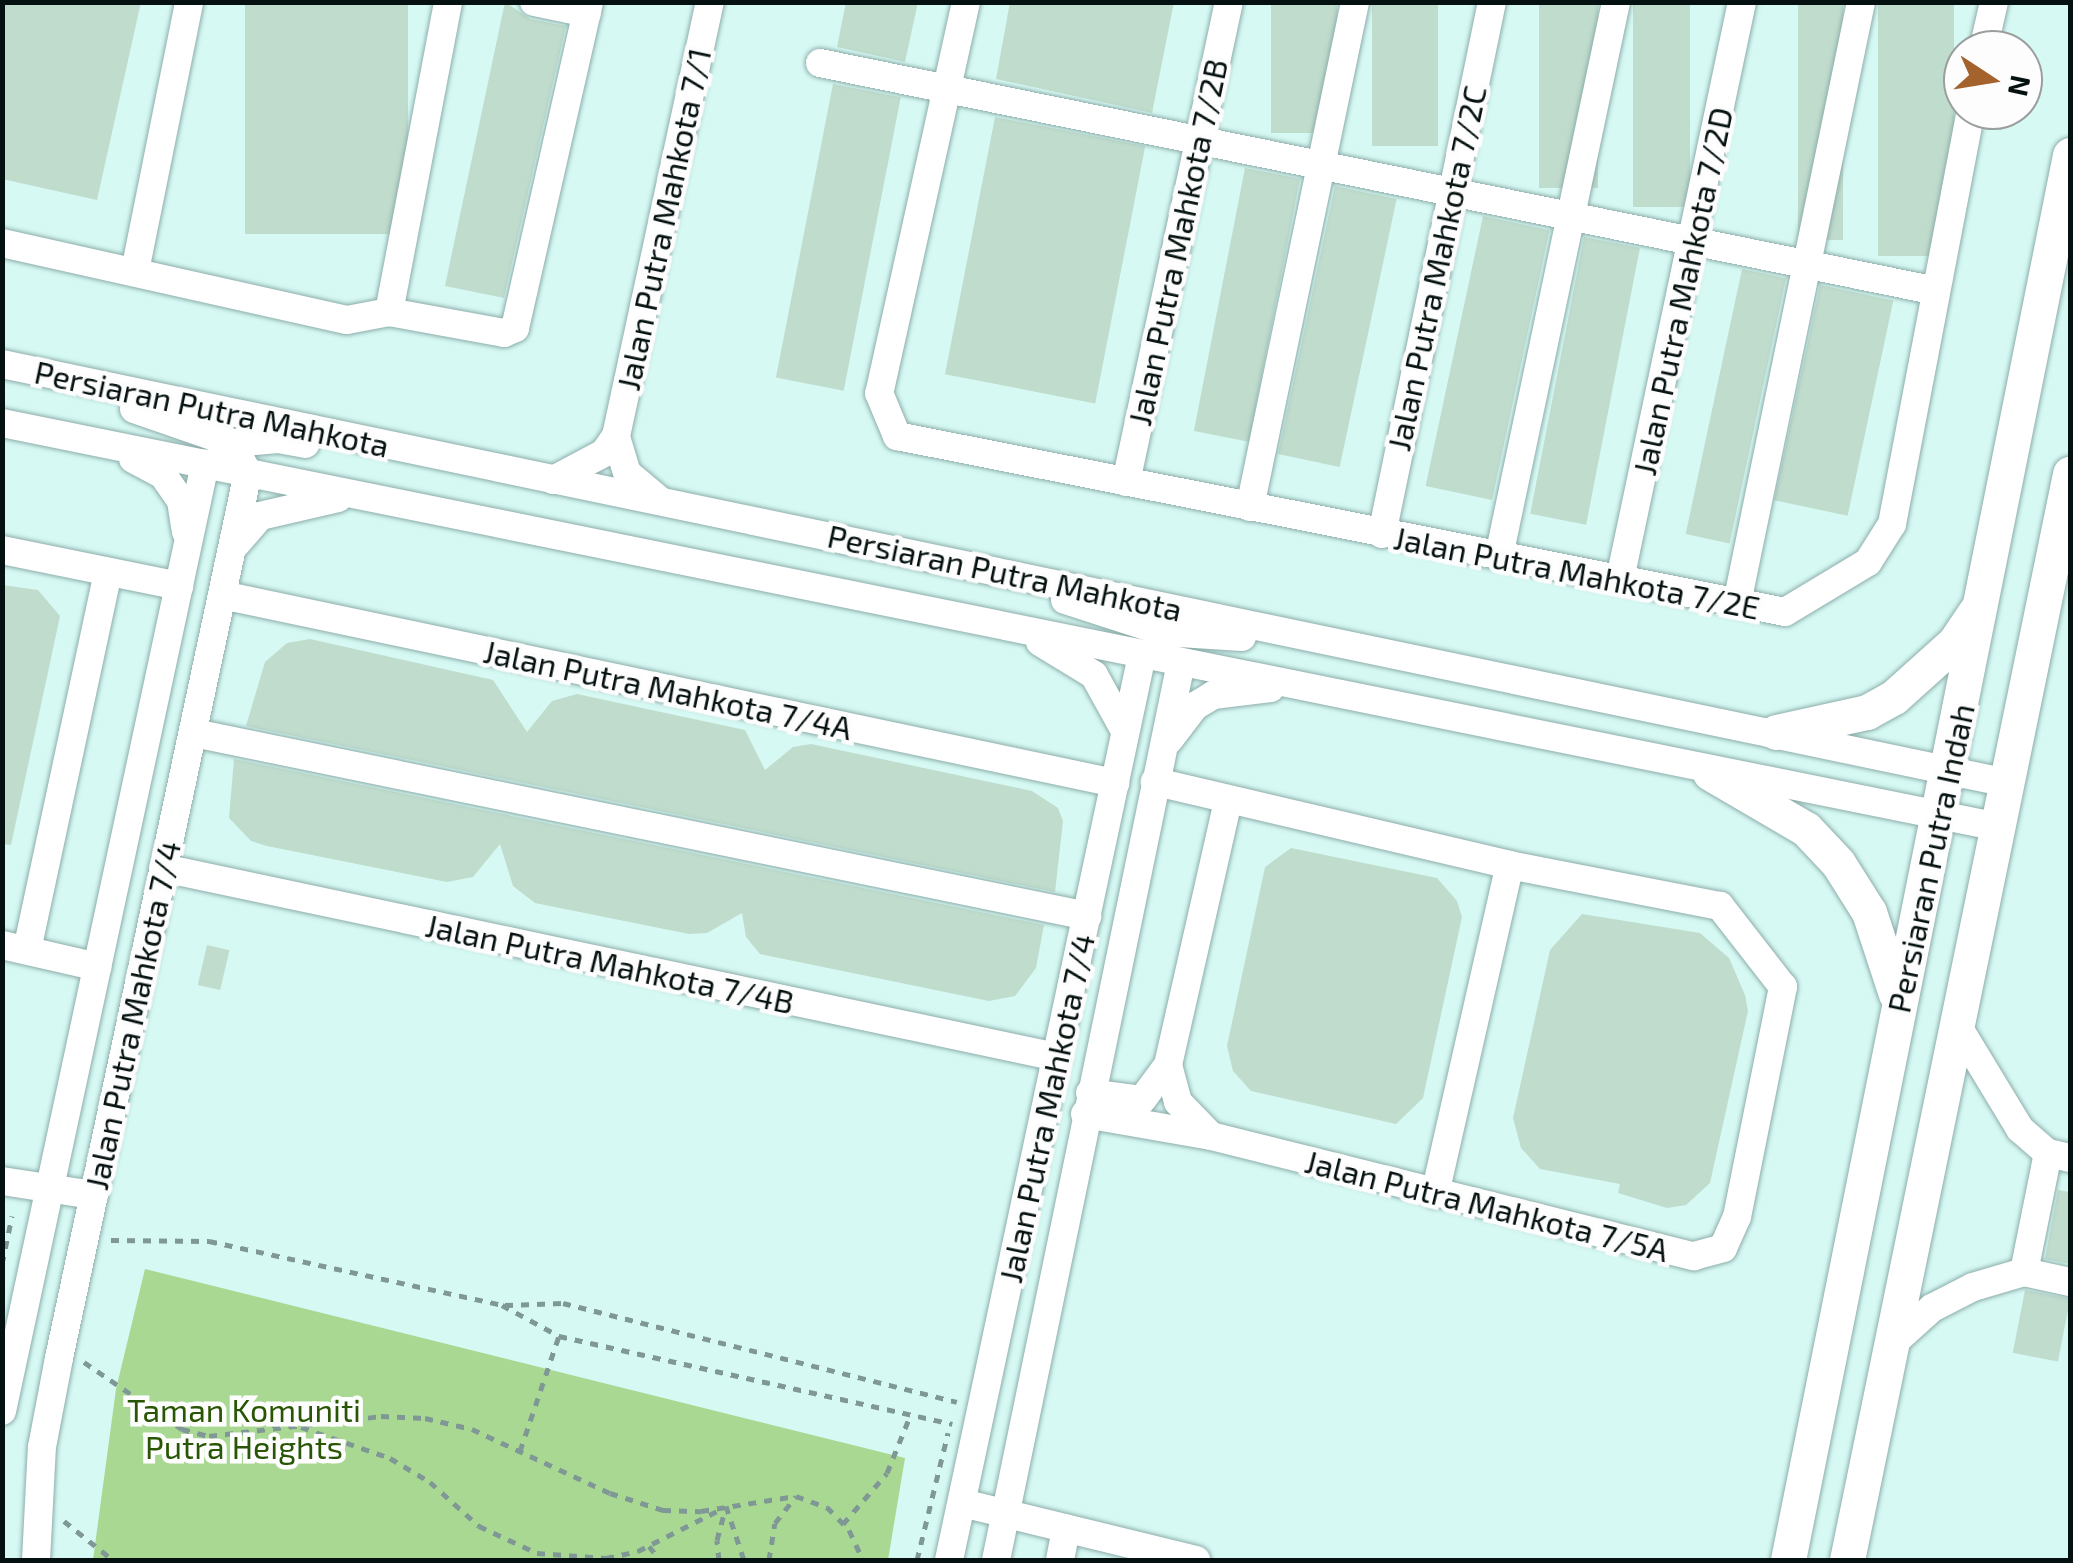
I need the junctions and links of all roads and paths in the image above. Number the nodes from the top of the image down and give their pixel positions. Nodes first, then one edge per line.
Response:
1 (189, 2) edge
2 (448, 2) edge
3 (534, 2) edge
4 (710, 2) edge
5 (966, 2) edge
6 (1228, 2) edge
7 (1355, 2) edge
8 (1492, 2) edge
9 (1616, 2) edge
10 (1742, 2) edge
11 (1861, 2) edge
12 (1994, 2) edge
13 (588, 8) edge
14 (1988, 30) edge
15 (820, 64) dead end
16 (947, 90) junction
17 (1966, 130) edge
18 (1199, 140) junction
19 (2070, 155) edge
20 (1321, 165) junction
21 (1450, 192) junction
22 (1570, 217) junction
23 (2, 243) edge
24 (1694, 243) junction
25 (1807, 265) junction
26 (135, 270) junction
27 (1932, 290) junction
28 (389, 312) junction
29 (2, 364) edge
30 (66, 377) junction
31 (2, 423) edge
32 (616, 436) junction
33 (84, 439) junction
34 (232, 443) junction
35 (397, 447) junction
36 (205, 464) junction
37 (248, 473) junction
38 (2070, 474) edge
39 (553, 480) junction
40 (1126, 482) junction
41 (359, 496) junction
42 (663, 502) junction
43 (1250, 507) junction
44 (1382, 534) junction
45 (188, 543) junction
46 (232, 548) junction
47 (2, 550) edge
48 (1499, 556) junction
49 (108, 572) junction
50 (1033, 578) junction
51 (1620, 579) junction
52 (179, 586) junction
53 (222, 595) junction
54 (1982, 600) junction
55 (1737, 603) junction
56 (1026, 632) junction
57 (1164, 632) junction
58 (1318, 637) junction
59 (1142, 655) junction
60 (1181, 663) junction
61 (1287, 685) junction
62 (1125, 731) junction
63 (1776, 732) junction
64 (194, 733) junction
65 (1161, 754) junction
66 (1948, 769) junction
67 (1710, 774) junction
68 (1155, 782) junction
69 (2008, 782) junction
70 (1114, 784) junction
71 (1228, 800) junction
72 (1937, 817) junction
73 (1998, 827) junction
74 (1510, 865) junction
75 (164, 868) junction
76 (1087, 916) junction
77 (15, 948) edge
78 (98, 966) junction
79 (1898, 1010) junction
80 (1957, 1025) junction
81 (1057, 1058) junction
82 (1168, 1065) junction
83 (1088, 1104) junction
84 (1212, 1136) junction
85 (2059, 1156) edge
86 (2, 1181) edge
87 (50, 1188) junction
88 (1435, 1194) junction
89 (94, 1195) junction
90 (12, 1216) dead end
91 (111, 1240) dead end
92 (2, 1264) edge
93 (2024, 1272) junction
94 (2070, 1282) edge
95 (502, 1304) junction
96 (559, 1336) junction
97 (1892, 1344) junction
98 (59, 1358) junction
99 (962, 1403) dead end
100 (2, 1411) edge
101 (910, 1416) junction
102 (952, 1424) dead end
103 (300, 1426) junction
104 (520, 1450) junction
105 (796, 1496) junction
106 (962, 1503) junction
107 (726, 1506) junction
108 (1010, 1515) junction
109 (62, 1519) dead end
110 (843, 1524) junction
111 (1066, 1529) junction
112 (649, 1546) junction
113 (36, 1560) edge
114 (112, 1560) edge
115 (660, 1560) edge
116 (719, 1560) edge
117 (744, 1560) edge
118 (768, 1560) edge
119 (863, 1560) edge
120 (948, 1560) edge
121 (996, 1560) edge
122 (1060, 1560) edge
123 (1196, 1560) edge
124 (1788, 1560) edge
125 (1847, 1560) edge

1 - 26 street
2 - 28 street
3 - 13 street
4 - 32 street, Jalan Putra Mahkota 7/1
5 - 16 street
6 - 18 street, Jalan Putra Mahkota 7/2B
7 - 20 street
8 - 21 street, Jalan Putra Mahkota 7/2C
9 - 22 street
10 - 24 street, Jalan Putra Mahkota 7/2D
11 - 25 street
12 - 14 street
13 - 28 street
15 - 16 street
16 - 18 street
16 - 40 street, Jalan Putra Mahkota 7/2E
17 - 27 street, Jalan Putra Mahkota 7/2E
18 - 20 street
18 - 40 street, Jalan Putra Mahkota 7/2B
19 - 54 main road, Persiaran Putra Indah
20 - 21 street
20 - 43 street
21 - 22 street
21 - 44 street, Jalan Putra Mahkota 7/2C
22 - 24 street
22 - 48 street
23 - 26 street
24 - 25 street
24 - 51 street, Jalan Putra Mahkota 7/2D
25 - 27 street
25 - 55 street
26 - 28 street
27 - 55 street, Jalan Putra Mahkota 7/2E
29 - 30 street, Persiaran Putra Mahkota
30 - 34 street
30 - 35 street, Persiaran Putra Mahkota
31 - 33 street, Persiaran Putra Mahkota
32 - 39 street, Jalan Putra Mahkota 7/1
32 - 42 street, Jalan Putra Mahkota 7/1
33 - 36 street, Persiaran Putra Mahkota
33 - 45 street
34 - 35 street
34 - 36 street
34 - 37 street
35 - 39 street, Persiaran Putra Mahkota
36 - 37 street, Persiaran Putra Mahkota
36 - 45 street, Jalan Putra Mahkota 7/4
37 - 41 street, Persiaran Putra Mahkota
37 - 46 street, Jalan Putra Mahkota 7/4
38 - 69 main road, Persiaran Putra Indah
39 - 42 street, Persiaran Putra Mahkota
40 - 43 street, Jalan Putra Mahkota 7/2E
41 - 46 street
41 - 56 street, Persiaran Putra Mahkota
42 - 50 street, Persiaran Putra Mahkota
43 - 44 street, Jalan Putra Mahkota 7/2E
44 - 48 street, Jalan Putra Mahkota 7/2E
45 - 52 street, Jalan Putra Mahkota 7/4
46 - 53 street, Jalan Putra Mahkota 7/4
47 - 49 street
48 - 51 street, Jalan Putra Mahkota 7/2E
49 - 52 street
49 - 77 street
50 - 57 street
50 - 58 street, Persiaran Putra Mahkota
51 - 55 street, Jalan Putra Mahkota 7/2E
52 - 78 street, Jalan Putra Mahkota 7/4
53 - 64 street, Jalan Putra Mahkota 7/4
53 - 70 street, Jalan Putra Mahkota 7/4A
54 - 63 main road
54 - 66 main road, Persiaran Putra Indah
56 - 59 street, Persiaran Putra Mahkota
56 - 62 street
57 - 58 street
57 - 59 street
57 - 60 street
58 - 63 street, Persiaran Putra Mahkota
59 - 60 street, Persiaran Putra Mahkota
59 - 62 street, Jalan Putra Mahkota 7/4
60 - 61 street, Persiaran Putra Mahkota
60 - 65 street, Jalan Putra Mahkota 7/4
61 - 65 street
61 - 67 street, Persiaran Putra Mahkota
62 - 70 street, Jalan Putra Mahkota 7/4
63 - 66 street, Persiaran Putra Mahkota
64 - 75 street, Jalan Putra Mahkota 7/4
64 - 76 street
65 - 68 street, Jalan Putra Mahkota 7/4
66 - 69 street, Persiaran Putra Mahkota
66 - 72 main road, Persiaran Putra Indah
67 - 72 street, Persiaran Putra Mahkota
67 - 79 main road
68 - 71 street, Jalan Putra Mahkota 7/5A
68 - 83 street, Jalan Putra Mahkota 7/4
69 - 73 main road, Persiaran Putra Indah
70 - 76 street, Jalan Putra Mahkota 7/4
71 - 74 street, Jalan Putra Mahkota 7/5A
71 - 82 street
72 - 73 street, Persiaran Putra Mahkota
72 - 79 main road, Persiaran Putra Indah
73 - 80 main road, Persiaran Putra Indah
74 - 88 street
74 - 88 street, Jalan Putra Mahkota 7/5A
75 - 81 street, Jalan Putra Mahkota 7/4B
75 - 89 street, Jalan Putra Mahkota 7/4
76 - 81 street, Jalan Putra Mahkota 7/4
77 - 78 street
78 - 87 street, Jalan Putra Mahkota 7/4
79 - 124 main road, Persiaran Putra Indah
80 - 85 street
80 - 97 main road, Persiaran Putra Indah
81 - 106 street, Jalan Putra Mahkota 7/4
82 - 83 street
82 - 84 street
83 - 84 street, Jalan Putra Mahkota 7/5A
83 - 108 street, Jalan Putra Mahkota 7/4
84 - 88 street, Jalan Putra Mahkota 7/5A
85 - 93 street
86 - 87 street
87 - 89 street
87 - 100 street, Jalan Putra Mahkota 7/4
89 - 98 street, Jalan Putra Mahkota 7/4
90 - 92 path
91 - 95 path
93 - 94 street
93 - 97 street
95 - 96 path
95 - 99 path
96 - 101 path
96 - 104 path
97 - 125 main road, Persiaran Putra Indah
98 - 103 path
98 - 113 street, Jalan Putra Mahkota 7/4
101 - 102 path
101 - 110 path
103 - 104 path
103 - 112 path
104 - 107 path
105 - 107 path
105 - 110 path
105 - 118 path
106 - 108 street
106 - 120 street, Jalan Putra Mahkota 7/4
107 - 112 path
107 - 116 path
107 - 117 path
108 - 111 street
108 - 121 street, Jalan Putra Mahkota 7/4
109 - 114 path
110 - 119 path
111 - 122 street
111 - 123 street
112 - 115 path

